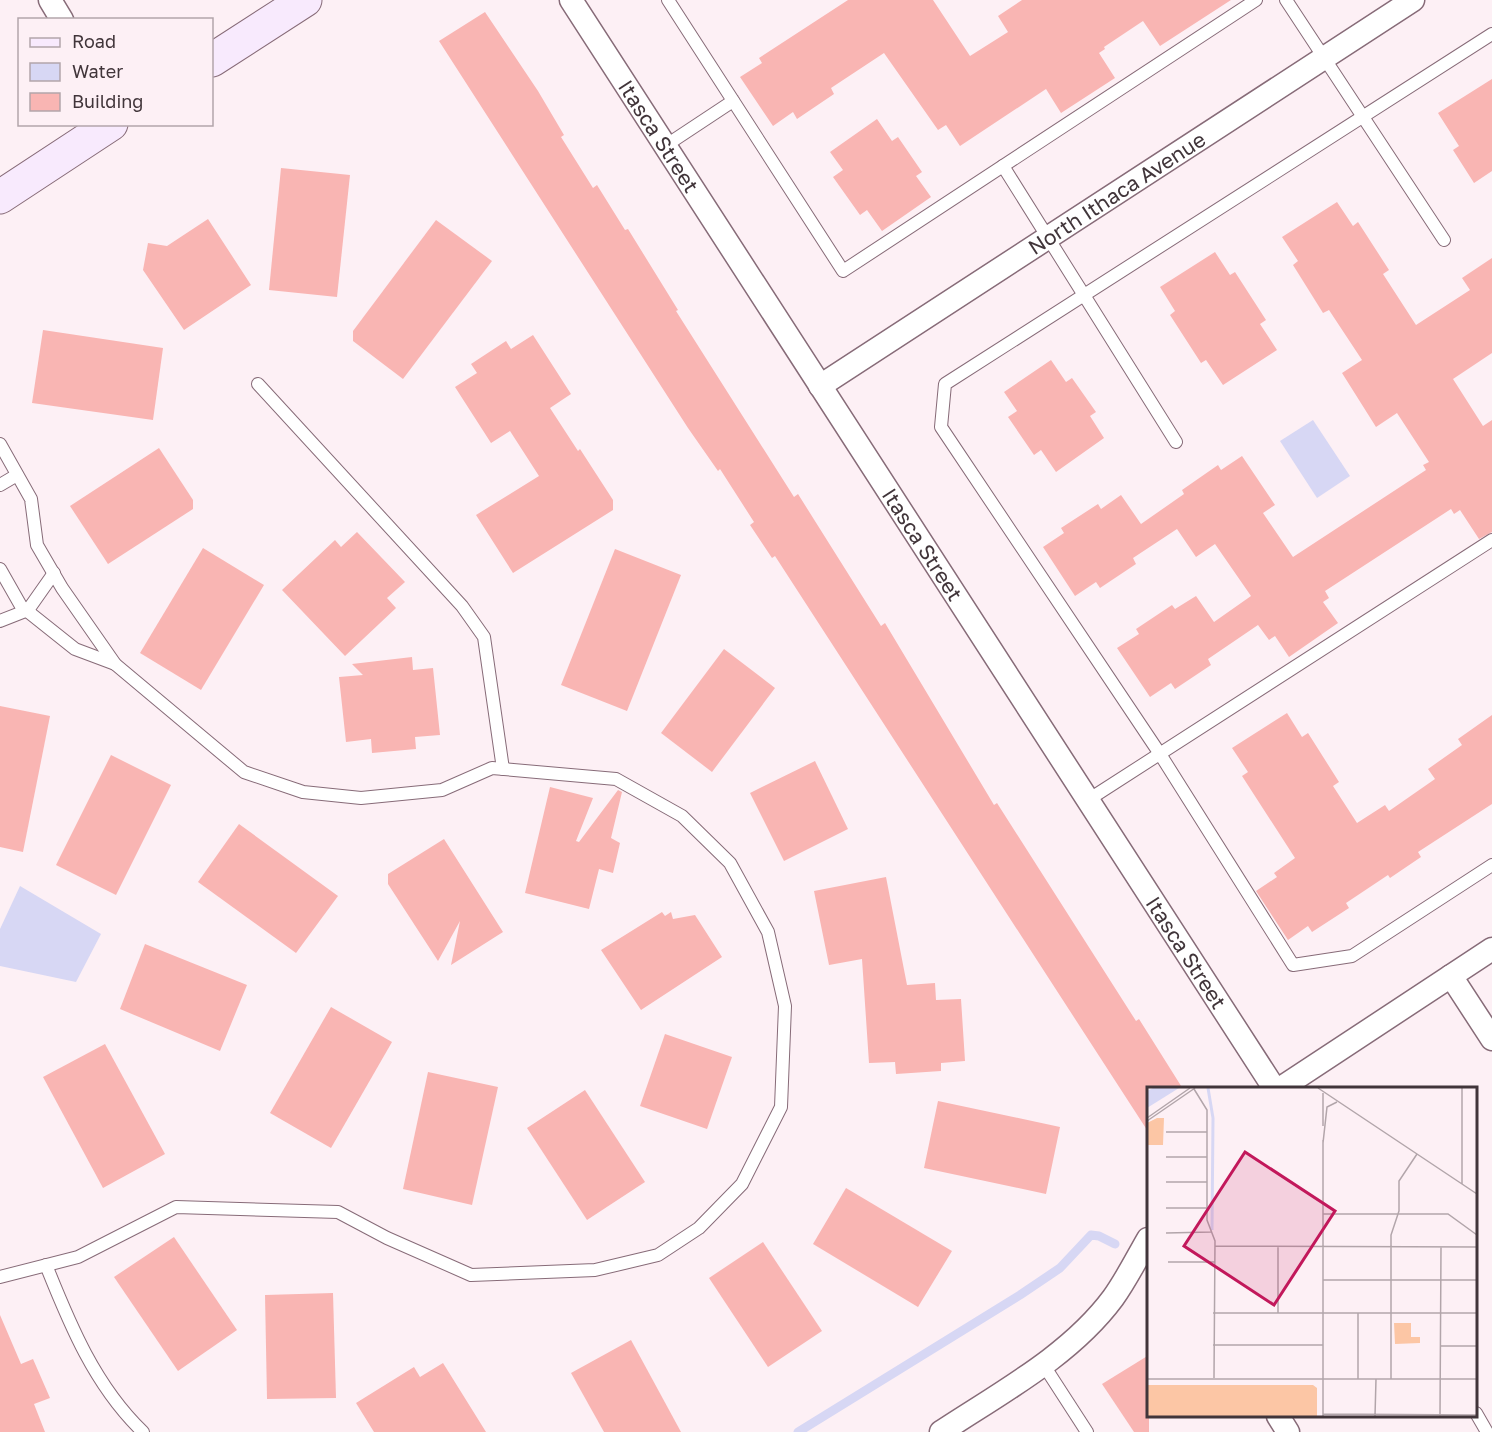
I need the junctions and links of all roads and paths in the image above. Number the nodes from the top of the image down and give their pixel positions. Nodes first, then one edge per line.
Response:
1 (50, 0) edge
2 (305, 0) edge
3 (571, 0) edge
4 (668, 0) edge
5 (1256, 0) edge
6 (1286, 0) edge
7 (1413, 0) edge
8 (61, 18) edge
9 (1492, 34) edge
10 (1324, 58) junction
11 (213, 59) edge
12 (733, 101) junction
13 (1362, 116) junction
14 (108, 126) edge
15 (665, 146) junction
16 (1003, 166) junction
17 (0, 197) edge
18 (1049, 237) junction
19 (1444, 240) dead end
20 (1084, 294) junction
21 (258, 384) dead end
22 (820, 386) junction
23 (1176, 442) dead end
24 (0, 444) edge
25 (17, 475) junction
26 (0, 485) edge
27 (1492, 540) edge
28 (0, 568) edge
29 (54, 573) junction
30 (28, 610) junction
31 (0, 621) edge
32 (115, 664) junction
33 (1160, 754) junction
34 (503, 769) junction
35 (1088, 800) junction
36 (1492, 865) edge
37 (1492, 949) edge
38 (1451, 976) junction
39 (1492, 1039) edge
40 (1273, 1087) edge
41 (1284, 1087) edge
42 (1147, 1241) edge
43 (46, 1265) junction
44 (0, 1277) edge
45 (1043, 1364) junction
46 (1477, 1415) edge
47 (1279, 1417) edge
48 (143, 1432) edge
49 (941, 1432) edge
50 (1087, 1432) edge
51 (1288, 1432) edge
52 (1488, 1432) edge

1 - 8 street
2 - 11 main road
3 - 15 street, Itasca Street
4 - 12 lane
5 - 16 lane
6 - 10 lane
7 - 10 street, North Ithaca Avenue
9 - 13 lane
10 - 13 lane
10 - 18 street, North Ithaca Avenue
12 - 15 lane
12 - 16 lane
13 - 19 lane
13 - 20 lane
14 - 17 main road
15 - 22 street, Itasca Street
16 - 18 lane
18 - 20 lane
18 - 22 street, North Ithaca Avenue
20 - 23 lane
20 - 33 lane
21 - 34 lane
22 - 35 street, Itasca Street
24 - 25 lane
25 - 26 lane
25 - 29 lane
27 - 33 lane
28 - 30 lane
29 - 30 lane
29 - 32 lane
30 - 31 lane
30 - 32 lane
32 - 34 lane
33 - 35 lane
33 - 36 lane
34 - 43 lane
35 - 40 street, Itasca Street
37 - 38 street
38 - 39 street
38 - 41 street
42 - 45 street
43 - 44 lane
43 - 48 lane
45 - 49 street
45 - 50 lane
46 - 52 lane
47 - 51 street

